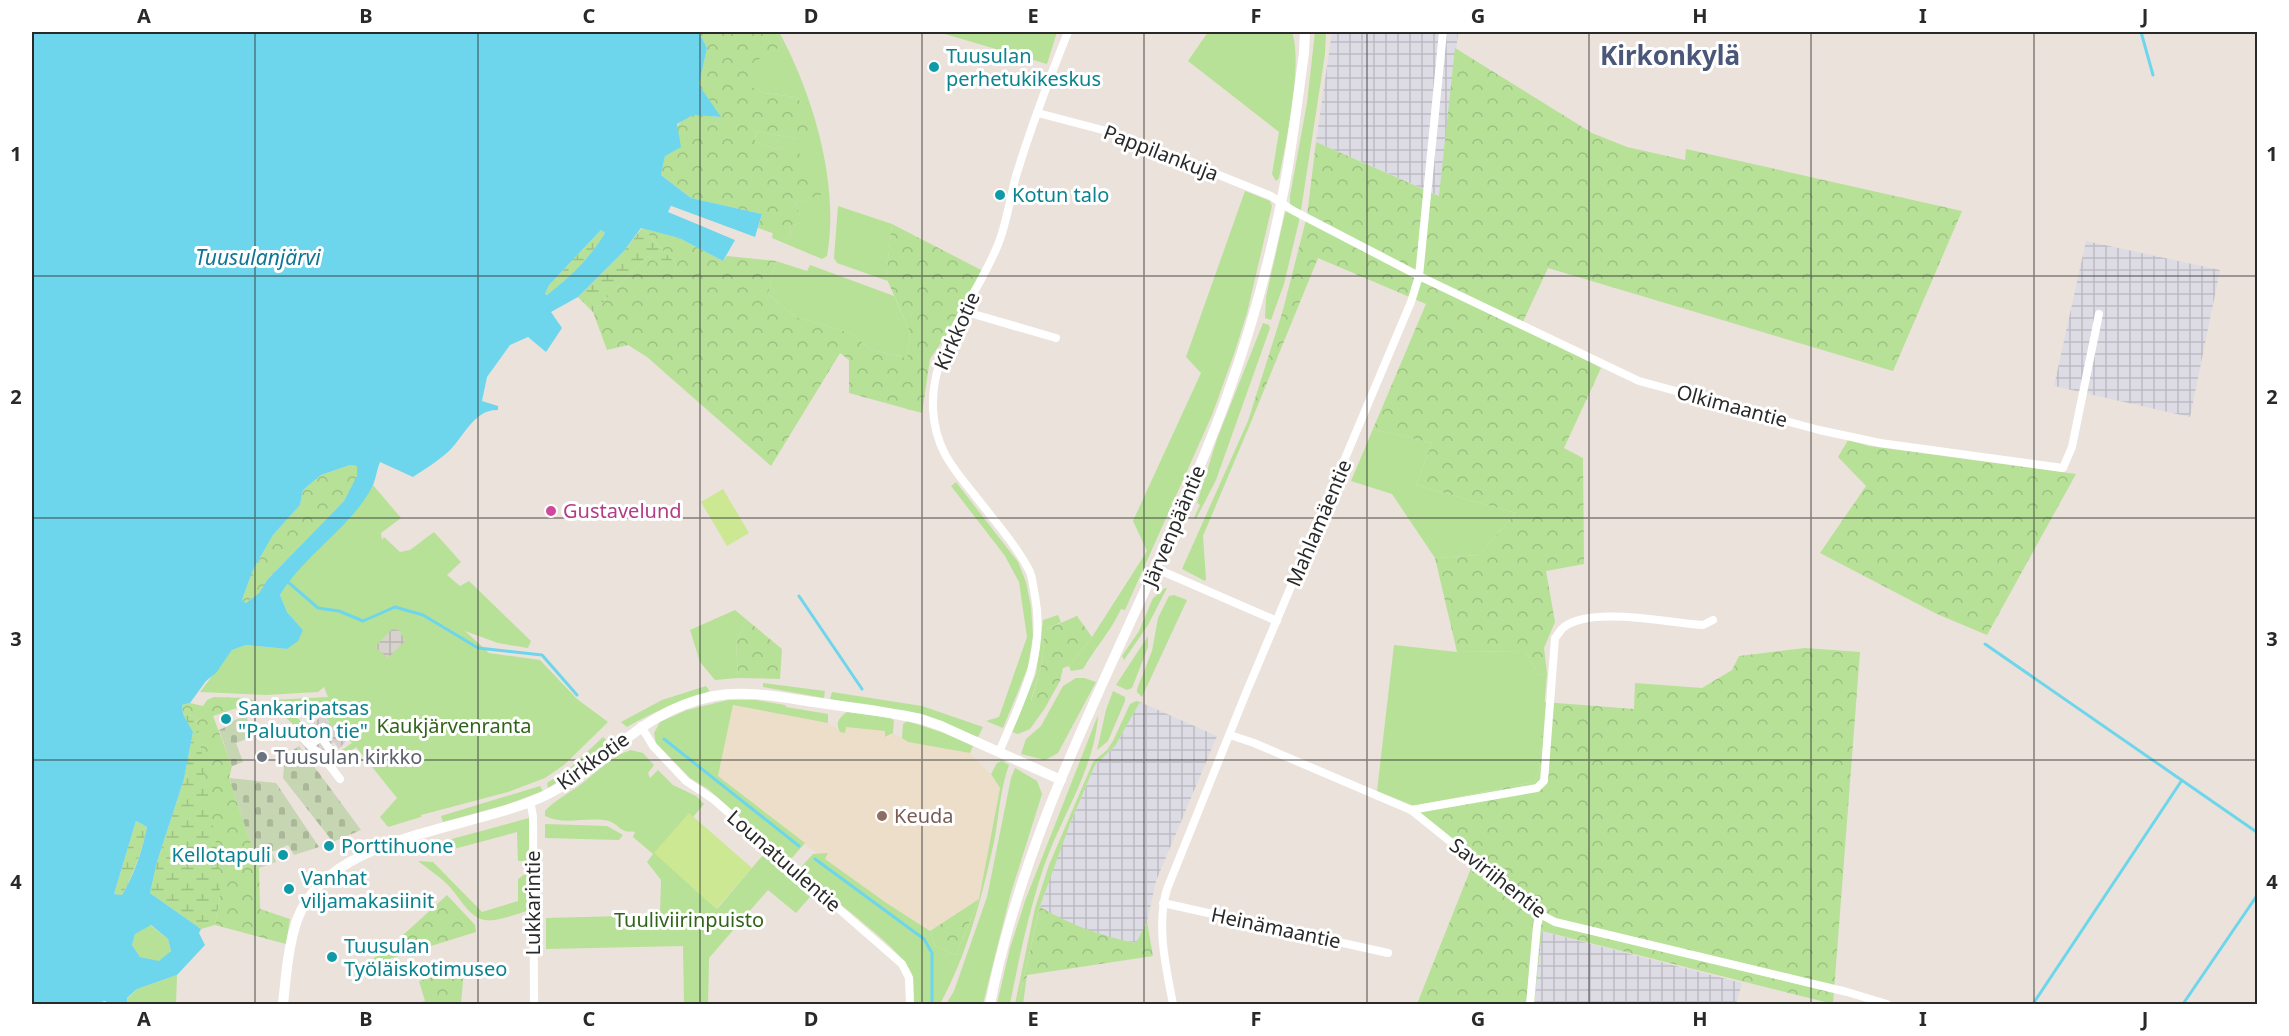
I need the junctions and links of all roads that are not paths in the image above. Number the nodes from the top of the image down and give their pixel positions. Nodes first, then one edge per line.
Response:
1 (1068, 32) edge
2 (1305, 32) edge
3 (1443, 32) edge
4 (1038, 113) junction
5 (1281, 201) junction
6 (1419, 276) junction
7 (963, 311) junction
8 (2099, 314) dead end
9 (1056, 338) dead end
10 (1156, 569) junction
11 (1713, 620) dead end
12 (1277, 621) junction
13 (641, 726) junction
14 (322, 727) dead end
15 (294, 729) dead end
16 (1230, 735) junction
17 (321, 737) junction
18 (328, 747) dead end
19 (313, 750) junction
20 (999, 752) junction
21 (340, 778) dead end
22 (1061, 780) junction
23 (530, 801) junction
24 (1411, 810) junction
25 (1163, 903) junction
26 (1540, 914) junction
27 (1388, 953) dead end
28 (1862, 1000) edge
29 (283, 1005) edge
30 (534, 1005) edge
31 (910, 1005) edge
32 (990, 1005) edge
33 (1173, 1005) edge
34 (1530, 1005) edge
35 (1887, 1005) edge

1 - 4 street, Kirkkotie
2 - 5 main road, Järvenpääntie
3 - 6 street, Mahlamäentie
4 - 5 street, Pappilankuja
4 - 7 street, Kirkkotie
5 - 6 street, Olkimaantie
5 - 10 main road, Järvenpääntie
6 - 8 street, Olkimaantie
6 - 12 street, Mahlamäentie
7 - 9 street
7 - 20 street, Kirkkotie
10 - 12 street
10 - 22 main road, Järvenpääntie
11 - 24 street
12 - 16 street, Mahlamäentie
13 - 20 main road, Kirkkotie
13 - 23 main road, Kirkkotie
13 - 31 street, Lounatuulentie
14 - 17 street
15 - 19 street
16 - 24 street, Saviriihentie
16 - 25 street, Mahlamäentie
17 - 18 street
17 - 19 street
19 - 21 street
20 - 22 main road, Kirkkotie
22 - 32 main road, Järvenpääntie
23 - 29 main road, Kirkkotie
23 - 30 street, Lukkarintie
24 - 26 street, Saviriihentie
25 - 27 street, Heinämaantie
25 - 33 street, Mahlamäentie
26 - 28 street, Saviriihentie
26 - 34 street
28 - 35 street, Saviriihentie

